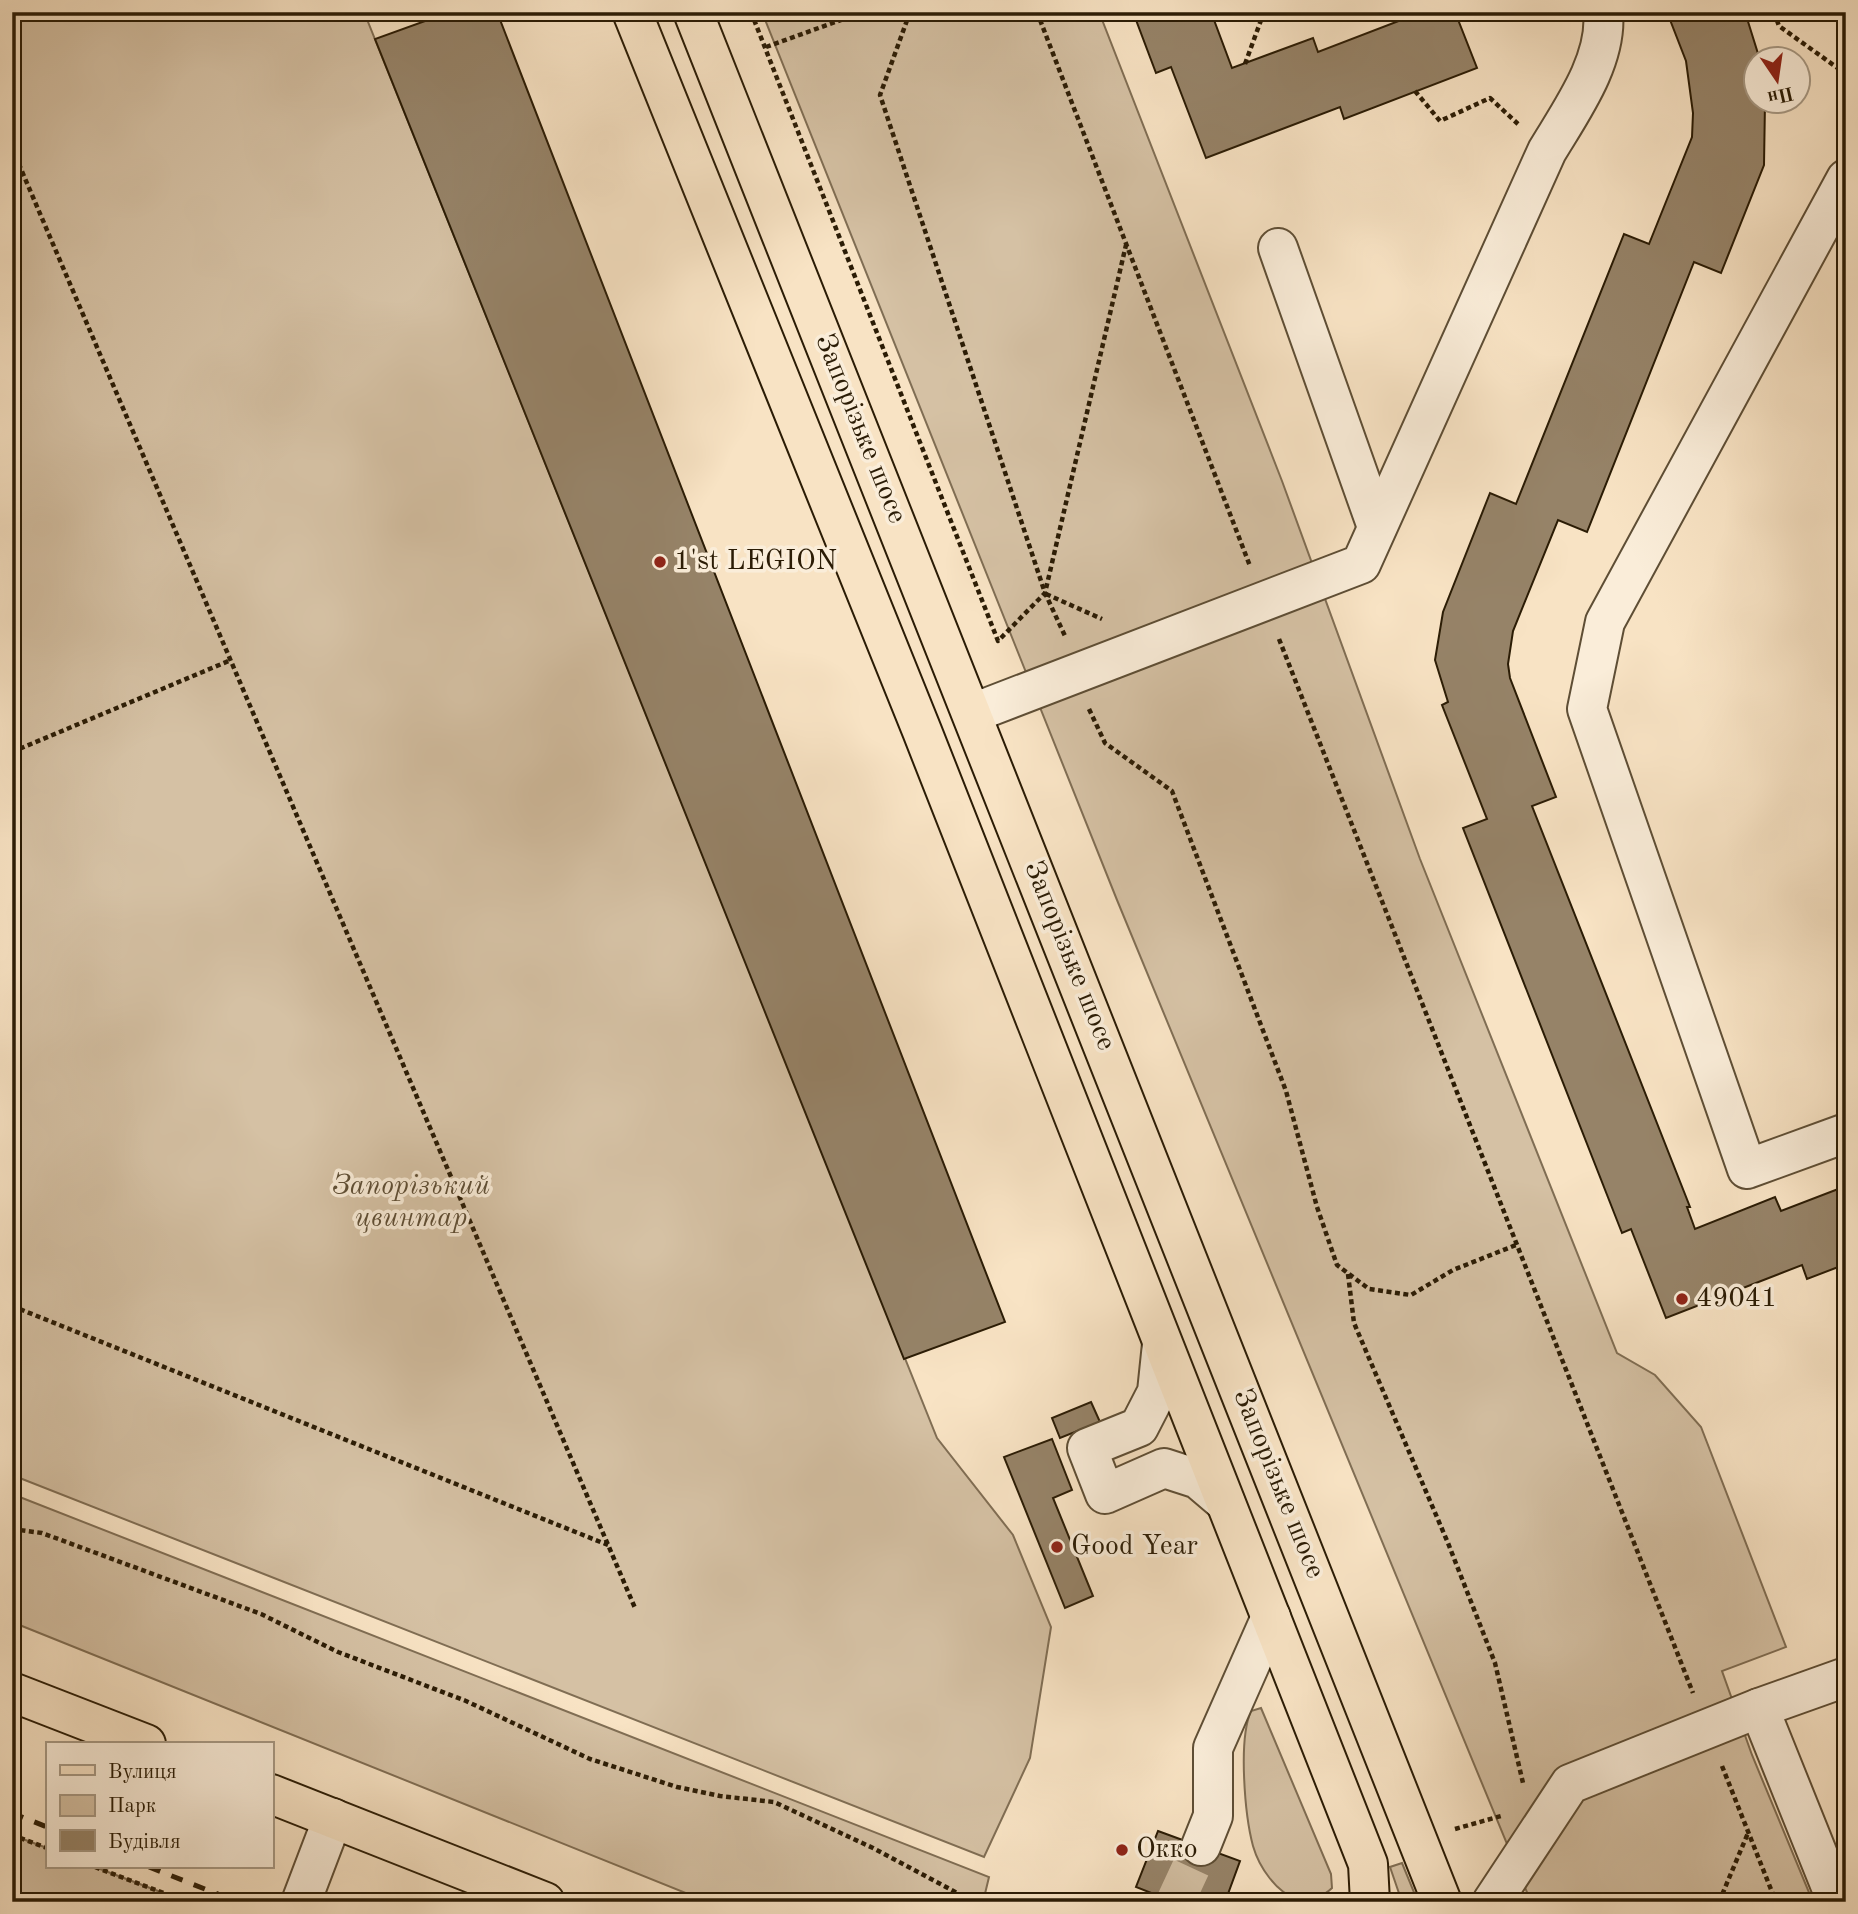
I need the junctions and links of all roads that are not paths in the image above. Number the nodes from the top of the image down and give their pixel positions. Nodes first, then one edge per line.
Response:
1 (632, 12) edge
2 (693, 12) edge
3 (1603, 12) edge
4 (1846, 179) edge
5 (1278, 248) dead end
6 (1377, 527) junction
7 (973, 713) junction
8 (922, 731) junction
9 (1846, 1133) edge
10 (1162, 1344) junction
11 (1225, 1502) junction
12 (1271, 1617) junction
13 (1846, 1678) edge
14 (12, 1692) edge
15 (1759, 1708) junction
16 (141, 1742) edge
17 (273, 1795) edge
18 (333, 1818) junction
19 (1201, 1846) tunnel mouth
20 (301, 1902) edge
21 (545, 1902) edge
22 (1370, 1902) edge
23 (1442, 1902) edge
24 (1492, 1902) edge
25 (1838, 1902) edge

1 - 8 main road, Запорізьке шосе
2 - 7 main road, Запорізьке шосе
3 - 6 lane
4 - 9 lane
5 - 6 lane
6 - 7 lane
7 - 8 main road
7 - 23 main road, Запорізьке шосе
8 - 10 main road, Запорізьке шосе
10 - 11 main road, Запорізьке шосе
10 - 11 lane
11 - 12 main road, Запорізьке шосе
12 - 19 lane
12 - 22 main road, Запорізьке шосе
13 - 15 lane
14 - 16 main road
15 - 24 lane
15 - 25 lane
17 - 18 main road
18 - 20 lane
18 - 21 main road

